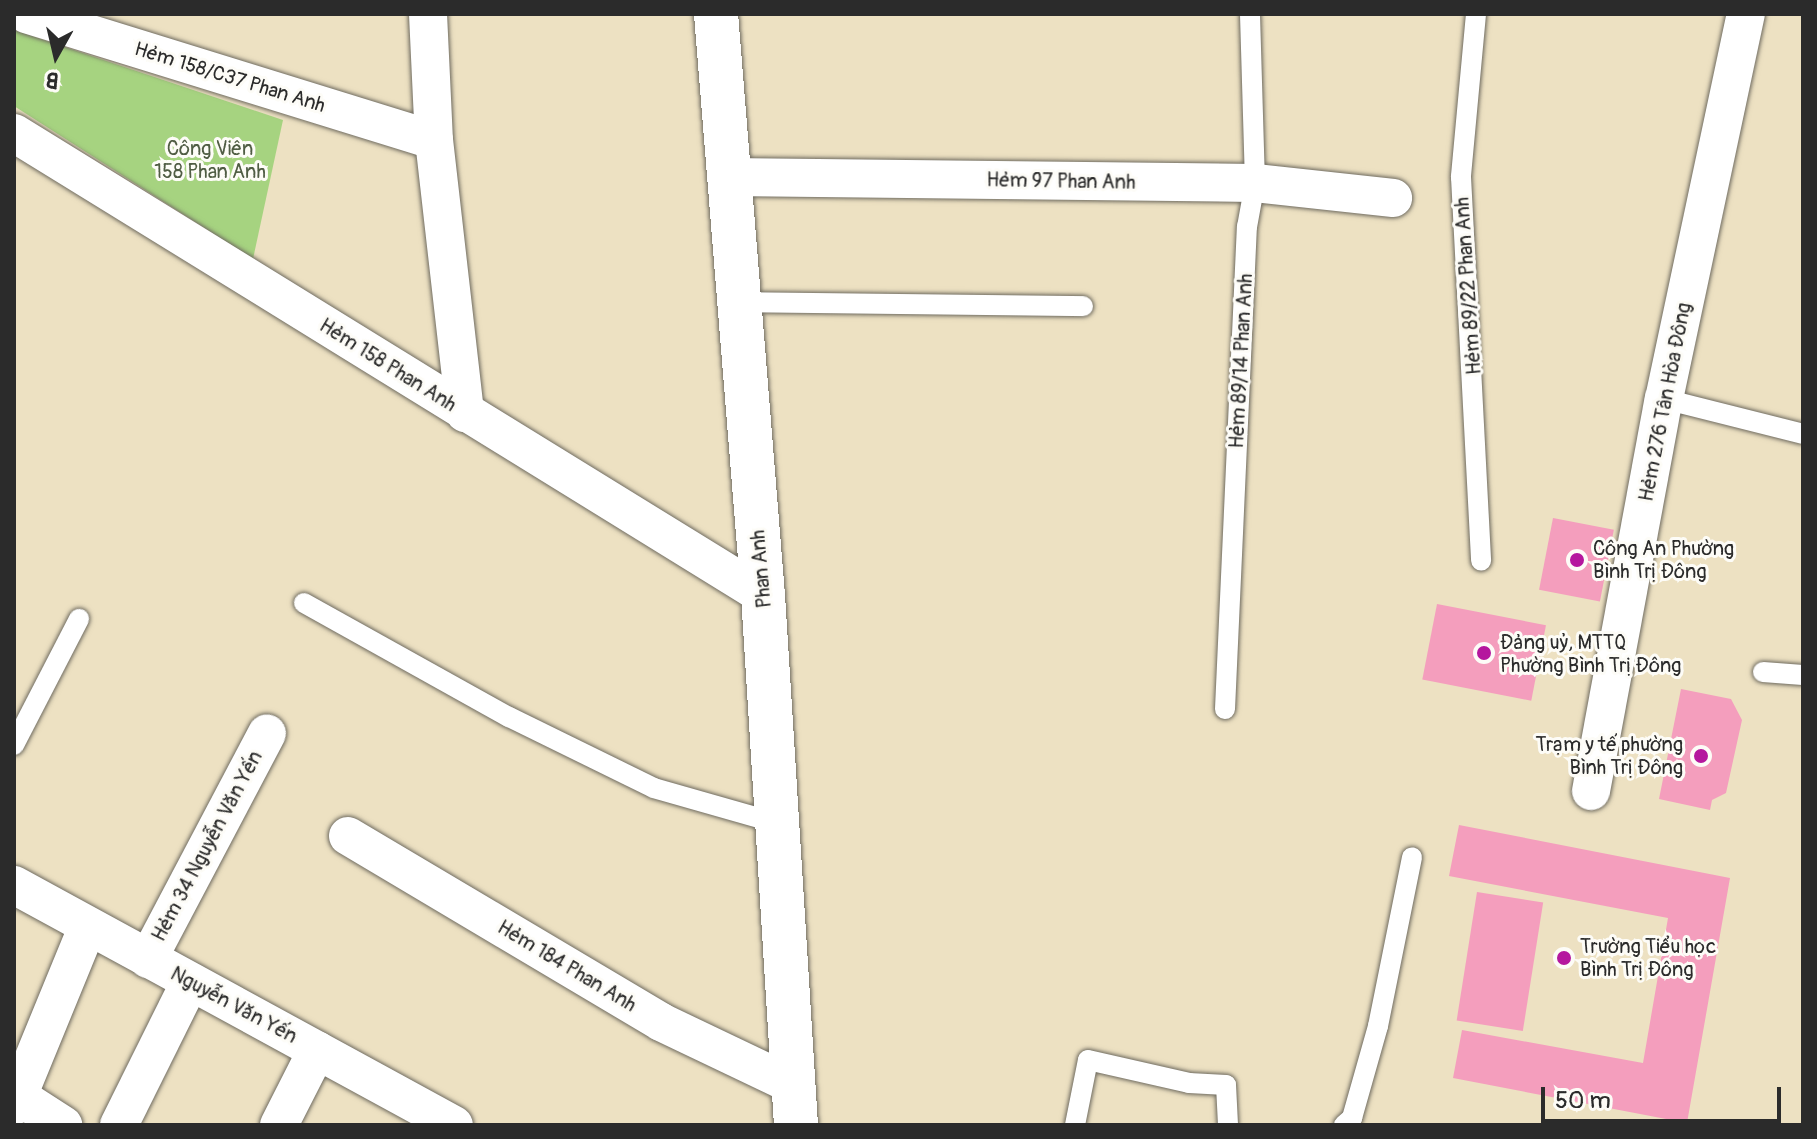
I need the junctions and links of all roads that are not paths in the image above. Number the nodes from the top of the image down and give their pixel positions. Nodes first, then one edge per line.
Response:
1 (26, 14) edge
2 (428, 14) edge
3 (716, 14) edge
4 (1250, 14) edge
5 (1476, 14) edge
6 (1746, 14) edge
7 (14, 133) edge
8 (434, 140) junction
9 (728, 177) junction
10 (1255, 183) junction
11 (1393, 198) dead end
12 (737, 302) junction
13 (1083, 306) dead end
14 (1664, 399) junction
15 (465, 413) junction
16 (1803, 434) edge
17 (1481, 560) dead end
18 (763, 595) junction
19 (304, 603) dead end
20 (79, 619) dead end
21 (1763, 672) dead end
22 (1803, 675) edge
23 (1225, 709) dead end
24 (267, 733) dead end
25 (14, 745) edge
26 (1591, 791) dead end
27 (777, 823) junction
28 (348, 836) dead end
29 (1412, 857) dead end
30 (14, 885) edge
31 (87, 928) junction
32 (148, 959) junction
33 (190, 982) junction
34 (317, 1050) junction
35 (16, 1101) edge
36 (794, 1105) edge
37 (63, 1125) edge
38 (119, 1125) edge
39 (279, 1125) edge
40 (454, 1125) edge
41 (1075, 1125) edge
42 (1228, 1125) edge
43 (1344, 1125) edge

1 - 8 street, Hẻm 158/C37 Phan Anh
2 - 8 street
3 - 9 main road, Phan Anh
4 - 10 lane, Hẻm 89/14 Phan Anh
5 - 17 lane, Hẻm 89/22 Phan Anh
6 - 14 street, Hẻm 276 Tân Hòa Đông
7 - 15 street, Hẻm 158 Phan Anh
8 - 15 street
9 - 10 street, Hẻm 97 Phan Anh
9 - 12 main road, Phan Anh
10 - 11 street, Hẻm 97 Phan Anh
10 - 23 lane, Hẻm 89/14 Phan Anh
12 - 13 lane
12 - 18 main road, Phan Anh
14 - 16 lane
14 - 26 street, Hẻm 276 Tân Hòa Đông
15 - 18 street, Hẻm 158 Phan Anh
18 - 27 main road, Phan Anh
19 - 27 lane
20 - 25 lane
21 - 22 lane
24 - 32 street, Hẻm 34 Nguyễn Văn Yến
27 - 36 main road, Phan Anh
28 - 36 street, Hẻm 184 Phan Anh
29 - 43 lane
30 - 31 street, Nguyễn Văn Yến
31 - 32 street, Nguyễn Văn Yến
31 - 35 street
32 - 33 street, Nguyễn Văn Yến
33 - 34 street, Nguyễn Văn Yến
33 - 38 street
34 - 39 street
34 - 40 street, Nguyễn Văn Yến
35 - 37 street
41 - 42 lane

